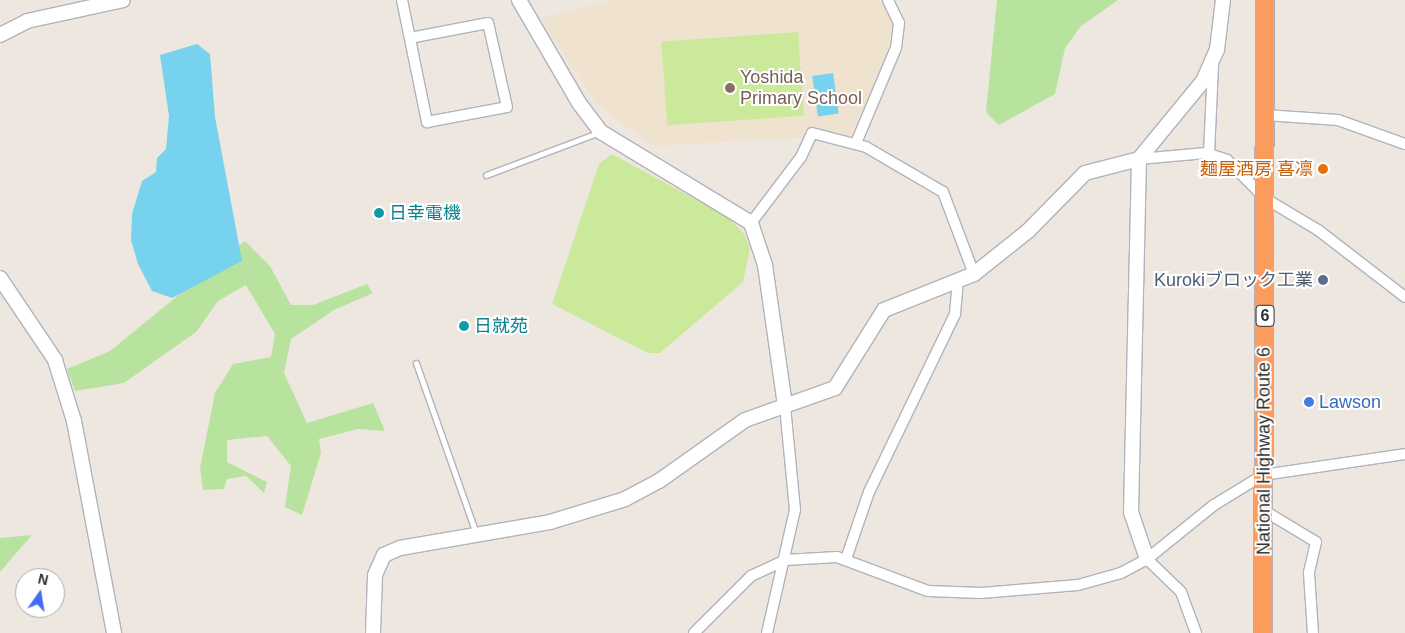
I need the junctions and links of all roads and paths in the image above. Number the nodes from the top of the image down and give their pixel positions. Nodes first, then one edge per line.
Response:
1 (123, 0) edge
2 (402, 0) edge
3 (519, 0) edge
4 (888, 0) edge
5 (1223, 0) edge
6 (1264, 0) edge
7 (0, 35) edge
8 (410, 38) junction
9 (1213, 59) junction
10 (1265, 115) junction
11 (601, 132) junction
12 (856, 143) junction
13 (1405, 144) edge
14 (1209, 154) junction
15 (1139, 159) junction
16 (486, 174) dead end
17 (1266, 199) junction
18 (751, 223) junction
19 (974, 274) junction
20 (0, 278) edge
21 (958, 282) junction
22 (1405, 297) edge
23 (416, 363) dead end
24 (785, 406) junction
25 (1405, 454) edge
26 (1264, 475) junction
27 (1263, 510) junction
28 (477, 536) junction
29 (846, 559) junction
30 (1146, 559) junction
31 (784, 560) junction
32 (114, 633) edge
33 (373, 633) edge
34 (694, 633) edge
35 (767, 633) edge
36 (1196, 633) edge
37 (1263, 633) edge
38 (1313, 633) edge

1 - 7 street
2 - 8 street
3 - 11 street
4 - 12 street
5 - 9 street
6 - 10 highway, National Highway Route 6 / 6
8 - 8 street
9 - 14 street
9 - 15 street
10 - 13 street
10 - 17 highway, National Highway Route 6 / 6
11 - 16 lane
11 - 18 street
12 - 18 street
12 - 19 street
14 - 15 street
14 - 17 street
15 - 19 street
15 - 30 street
17 - 22 street
17 - 26 highway, National Highway Route 6 / 6
18 - 24 street
19 - 21 street
20 - 32 street
21 - 24 street
21 - 29 street
23 - 28 lane
24 - 28 street
24 - 31 street
25 - 26 street
26 - 27 highway, National Highway Route 6 / 6
26 - 30 street
27 - 37 highway, National Highway Route 6 / 6
27 - 38 street
28 - 33 street
29 - 30 street
29 - 31 street
30 - 36 street
31 - 34 street
31 - 35 street

